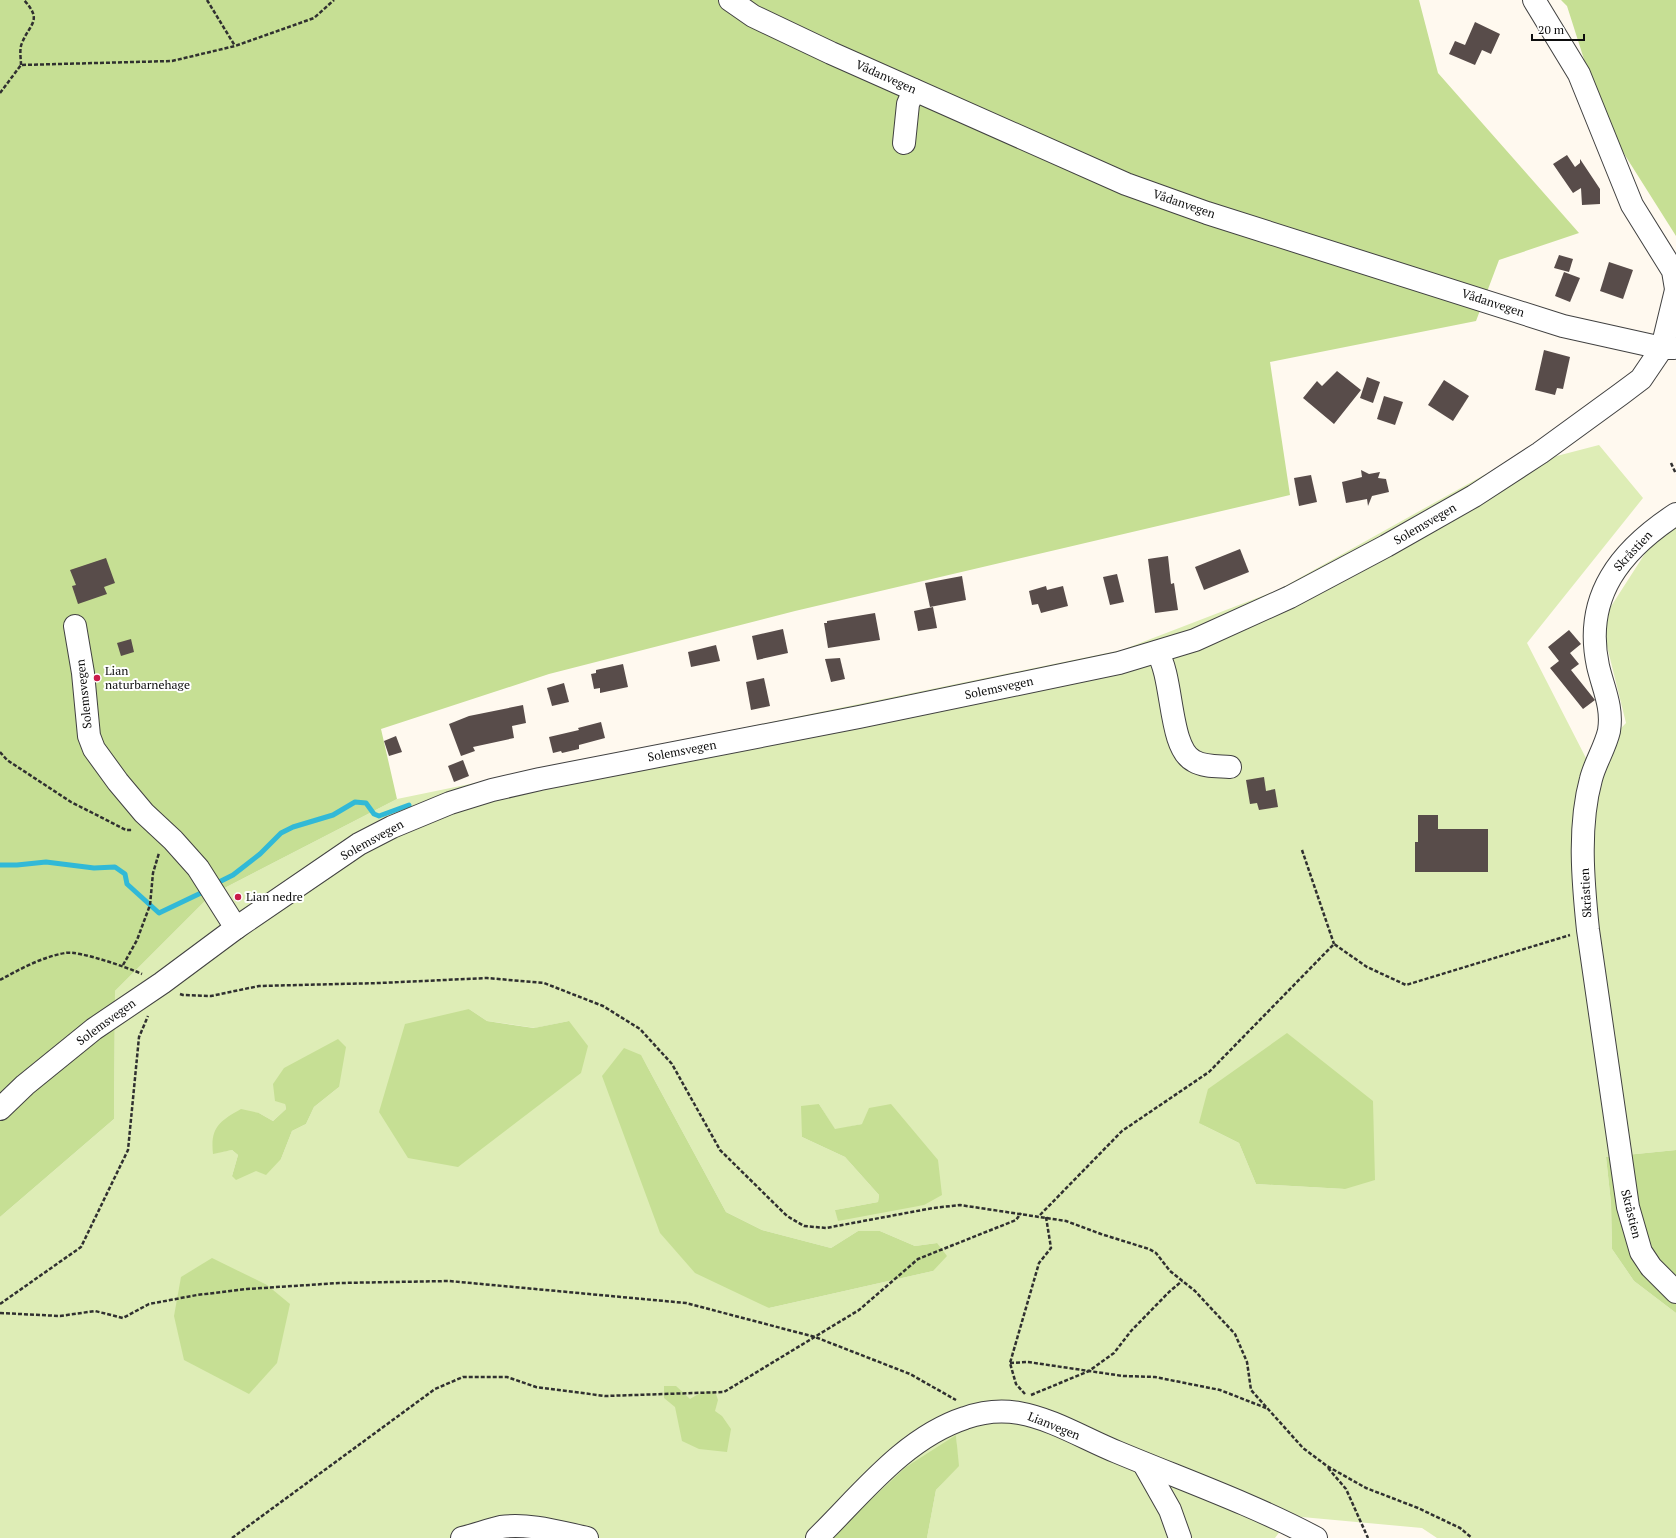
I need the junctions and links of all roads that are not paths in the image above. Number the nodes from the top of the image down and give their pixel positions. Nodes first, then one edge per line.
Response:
1 (730, 0) edge
2 (1534, 0) edge
3 (914, 90) junction
4 (904, 143) dead end
5 (1676, 290) edge
6 (1669, 348) edge
7 (1676, 514) edge
8 (75, 626) dead end
9 (1157, 652) junction
10 (1230, 767) dead end
11 (236, 928) junction
12 (0, 1109) edge
13 (1676, 1292) edge
14 (1144, 1464) junction
15 (462, 1538) edge
16 (587, 1538) edge
17 (816, 1538) edge
18 (1180, 1538) edge
19 (1316, 1538) edge

1 - 3 street, Vådanvegen
2 - 5 street
3 - 4 street
3 - 6 street, Vådanvegen
5 - 6 street
6 - 9 street, Solemsvegen
7 - 13 street, Skråstien
8 - 11 street, Solemsvegen
9 - 10 street
9 - 11 street, Solemsvegen
11 - 12 street, Solemsvegen
14 - 17 street, Lianvegen
14 - 18 street
14 - 19 street, Lianvegen
15 - 16 street

